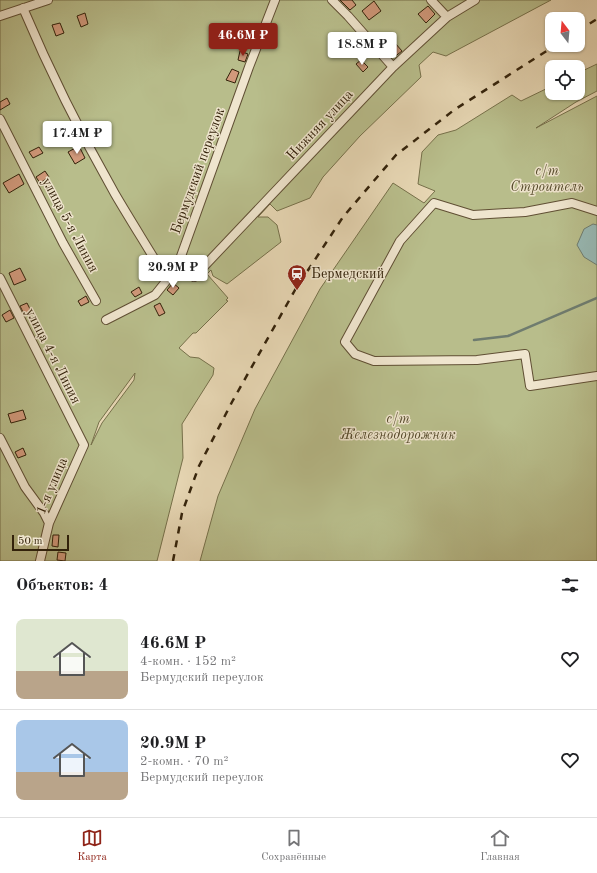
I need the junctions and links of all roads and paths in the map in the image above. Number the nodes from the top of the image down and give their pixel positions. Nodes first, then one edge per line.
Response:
1 (48, 0) edge
2 (275, 0) edge
3 (332, 0) edge
4 (431, 0) edge
5 (475, 0) edge
6 (24, 8) junction
7 (0, 16) edge
8 (447, 17) junction
9 (393, 67) junction
10 (0, 119) edge
11 (597, 211) edge
12 (194, 277) dead end
13 (0, 278) edge
14 (167, 280) junction
15 (96, 301) dead end
16 (106, 320) dead end
17 (597, 376) edge
18 (0, 438) edge
19 (84, 445) joint
20 (49, 523) junction
21 (40, 561) edge

1 - 6 street
2 - 14 street, Бермудский переулок
3 - 9 street
4 - 8 street
5 - 8 street, Нижняя улица
6 - 7 street
6 - 14 street
8 - 9 street, Нижняя улица
9 - 12 street, Нижняя улица
10 - 15 street, улица 5-я Линия
11 - 17 street
13 - 19 street, улица 4-я Линия
14 - 16 street, Бермудский переулок
18 - 20 street
19 - 20 street, 1-я улица
20 - 21 street, 1-я улица

